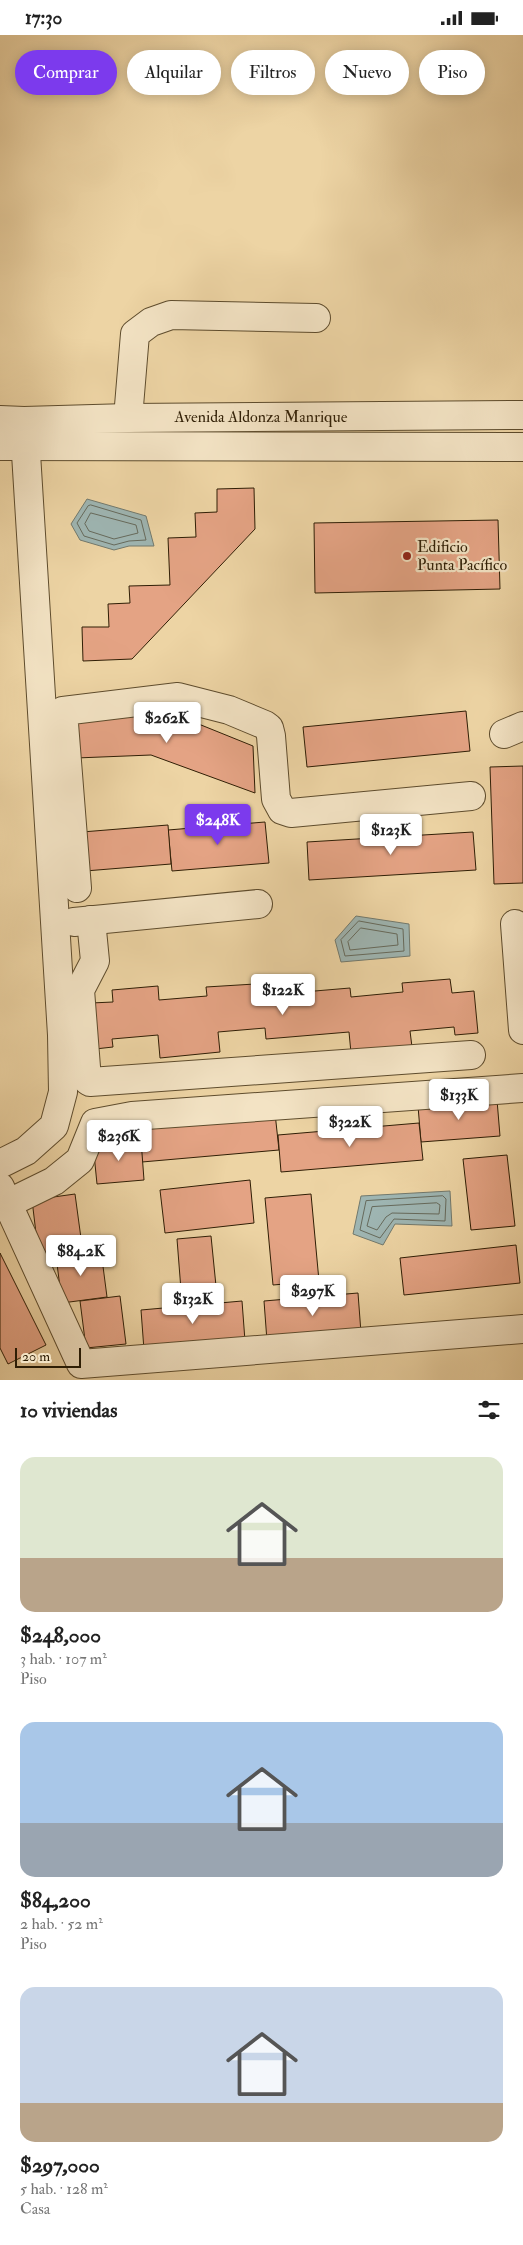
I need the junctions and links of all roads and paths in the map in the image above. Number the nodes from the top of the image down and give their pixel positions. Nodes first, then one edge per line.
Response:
1 (316, 318) dead end
2 (523, 415) edge
3 (128, 418) junction
4 (12, 434) edge
5 (523, 447) edge
6 (471, 796) dead end
7 (59, 799) junction
8 (78, 888) dead end
9 (258, 904) dead end
10 (91, 920) junction
11 (55, 923) junction
12 (515, 924) dead end
13 (523, 1030) edge
14 (471, 1055) dead end
15 (523, 1088) edge
16 (0, 1164) edge
17 (4, 1195) edge
18 (523, 1329) edge

1 - 3 street
2 - 3 street, Avenida Aldonza Manrique
3 - 4 street, Avenida Aldonza Manrique
4 - 5 street, Avenida Aldonza Manrique
4 - 7 street
6 - 7 street
7 - 8 street
7 - 11 street
9 - 10 street
10 - 11 street
10 - 14 street
11 - 16 street
12 - 13 street
15 - 17 street
17 - 18 street

